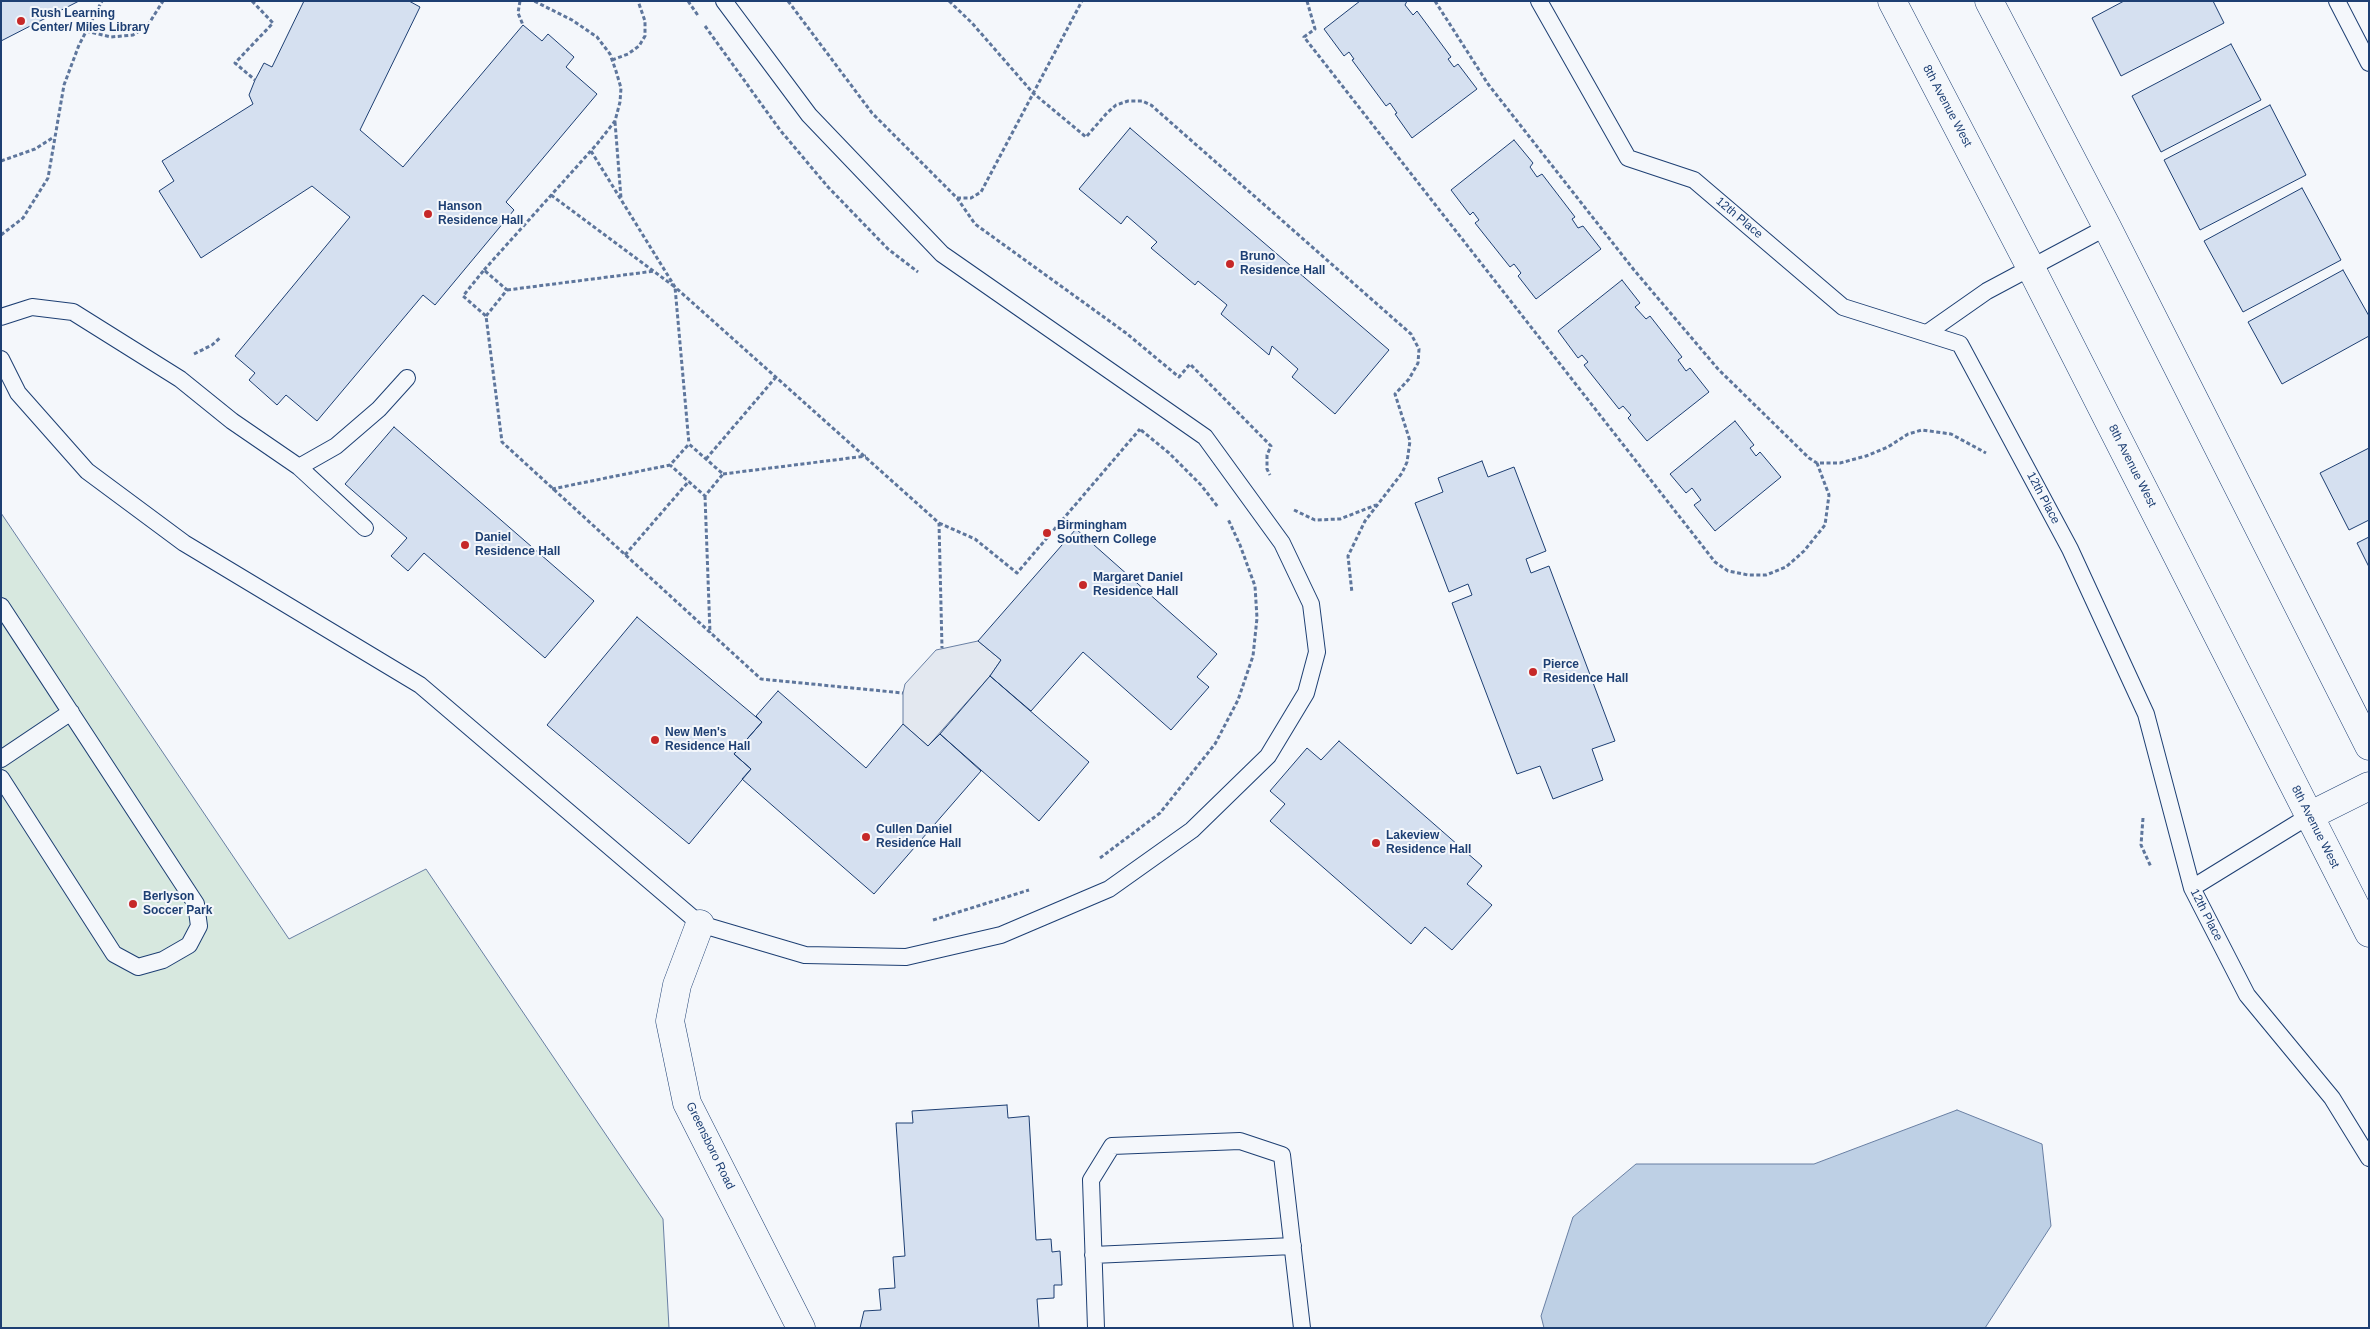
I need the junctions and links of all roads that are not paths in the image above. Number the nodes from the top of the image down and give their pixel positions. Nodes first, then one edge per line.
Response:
1 (724, 1) edge
2 (1539, 1) edge
3 (1892, 1) edge
4 (1989, 1) edge
5 (2337, 1) edge
6 (2369, 63) edge
7 (2107, 227) junction
8 (2031, 268) junction
9 (1, 317) edge
10 (1927, 333) junction
11 (1, 359) edge
12 (407, 378) dead end
13 (298, 467) junction
14 (365, 528) dead end
15 (1, 606) edge
16 (71, 712) junction
17 (2369, 746) edge
18 (1, 759) edge
19 (1, 778) edge
20 (2369, 786) edge
21 (2309, 816) junction
22 (2192, 888) junction
23 (700, 924) junction
24 (2369, 932) edge
25 (2369, 1158) edge
26 (1293, 1246) junction
27 (1094, 1255) junction
28 (801, 1328) edge
29 (1096, 1328) edge
30 (1302, 1328) edge

1 - 23 lane
2 - 10 lane, 12th Place
3 - 8 main road, 8th Avenue West
4 - 7 main road
5 - 6 lane
7 - 8 lane
7 - 17 main road
8 - 10 lane
8 - 21 main road, 8th Avenue West
9 - 13 lane
10 - 22 lane, 12th Place
11 - 23 lane
12 - 13 lane
13 - 14 lane
15 - 16 lane
16 - 18 lane
16 - 19 lane
20 - 21 main road
21 - 22 lane
21 - 24 main road, 8th Avenue West
22 - 25 lane, 12th Place
23 - 28 main road, Greensboro Road
26 - 27 lane
26 - 27 lane
26 - 30 lane
27 - 29 lane

